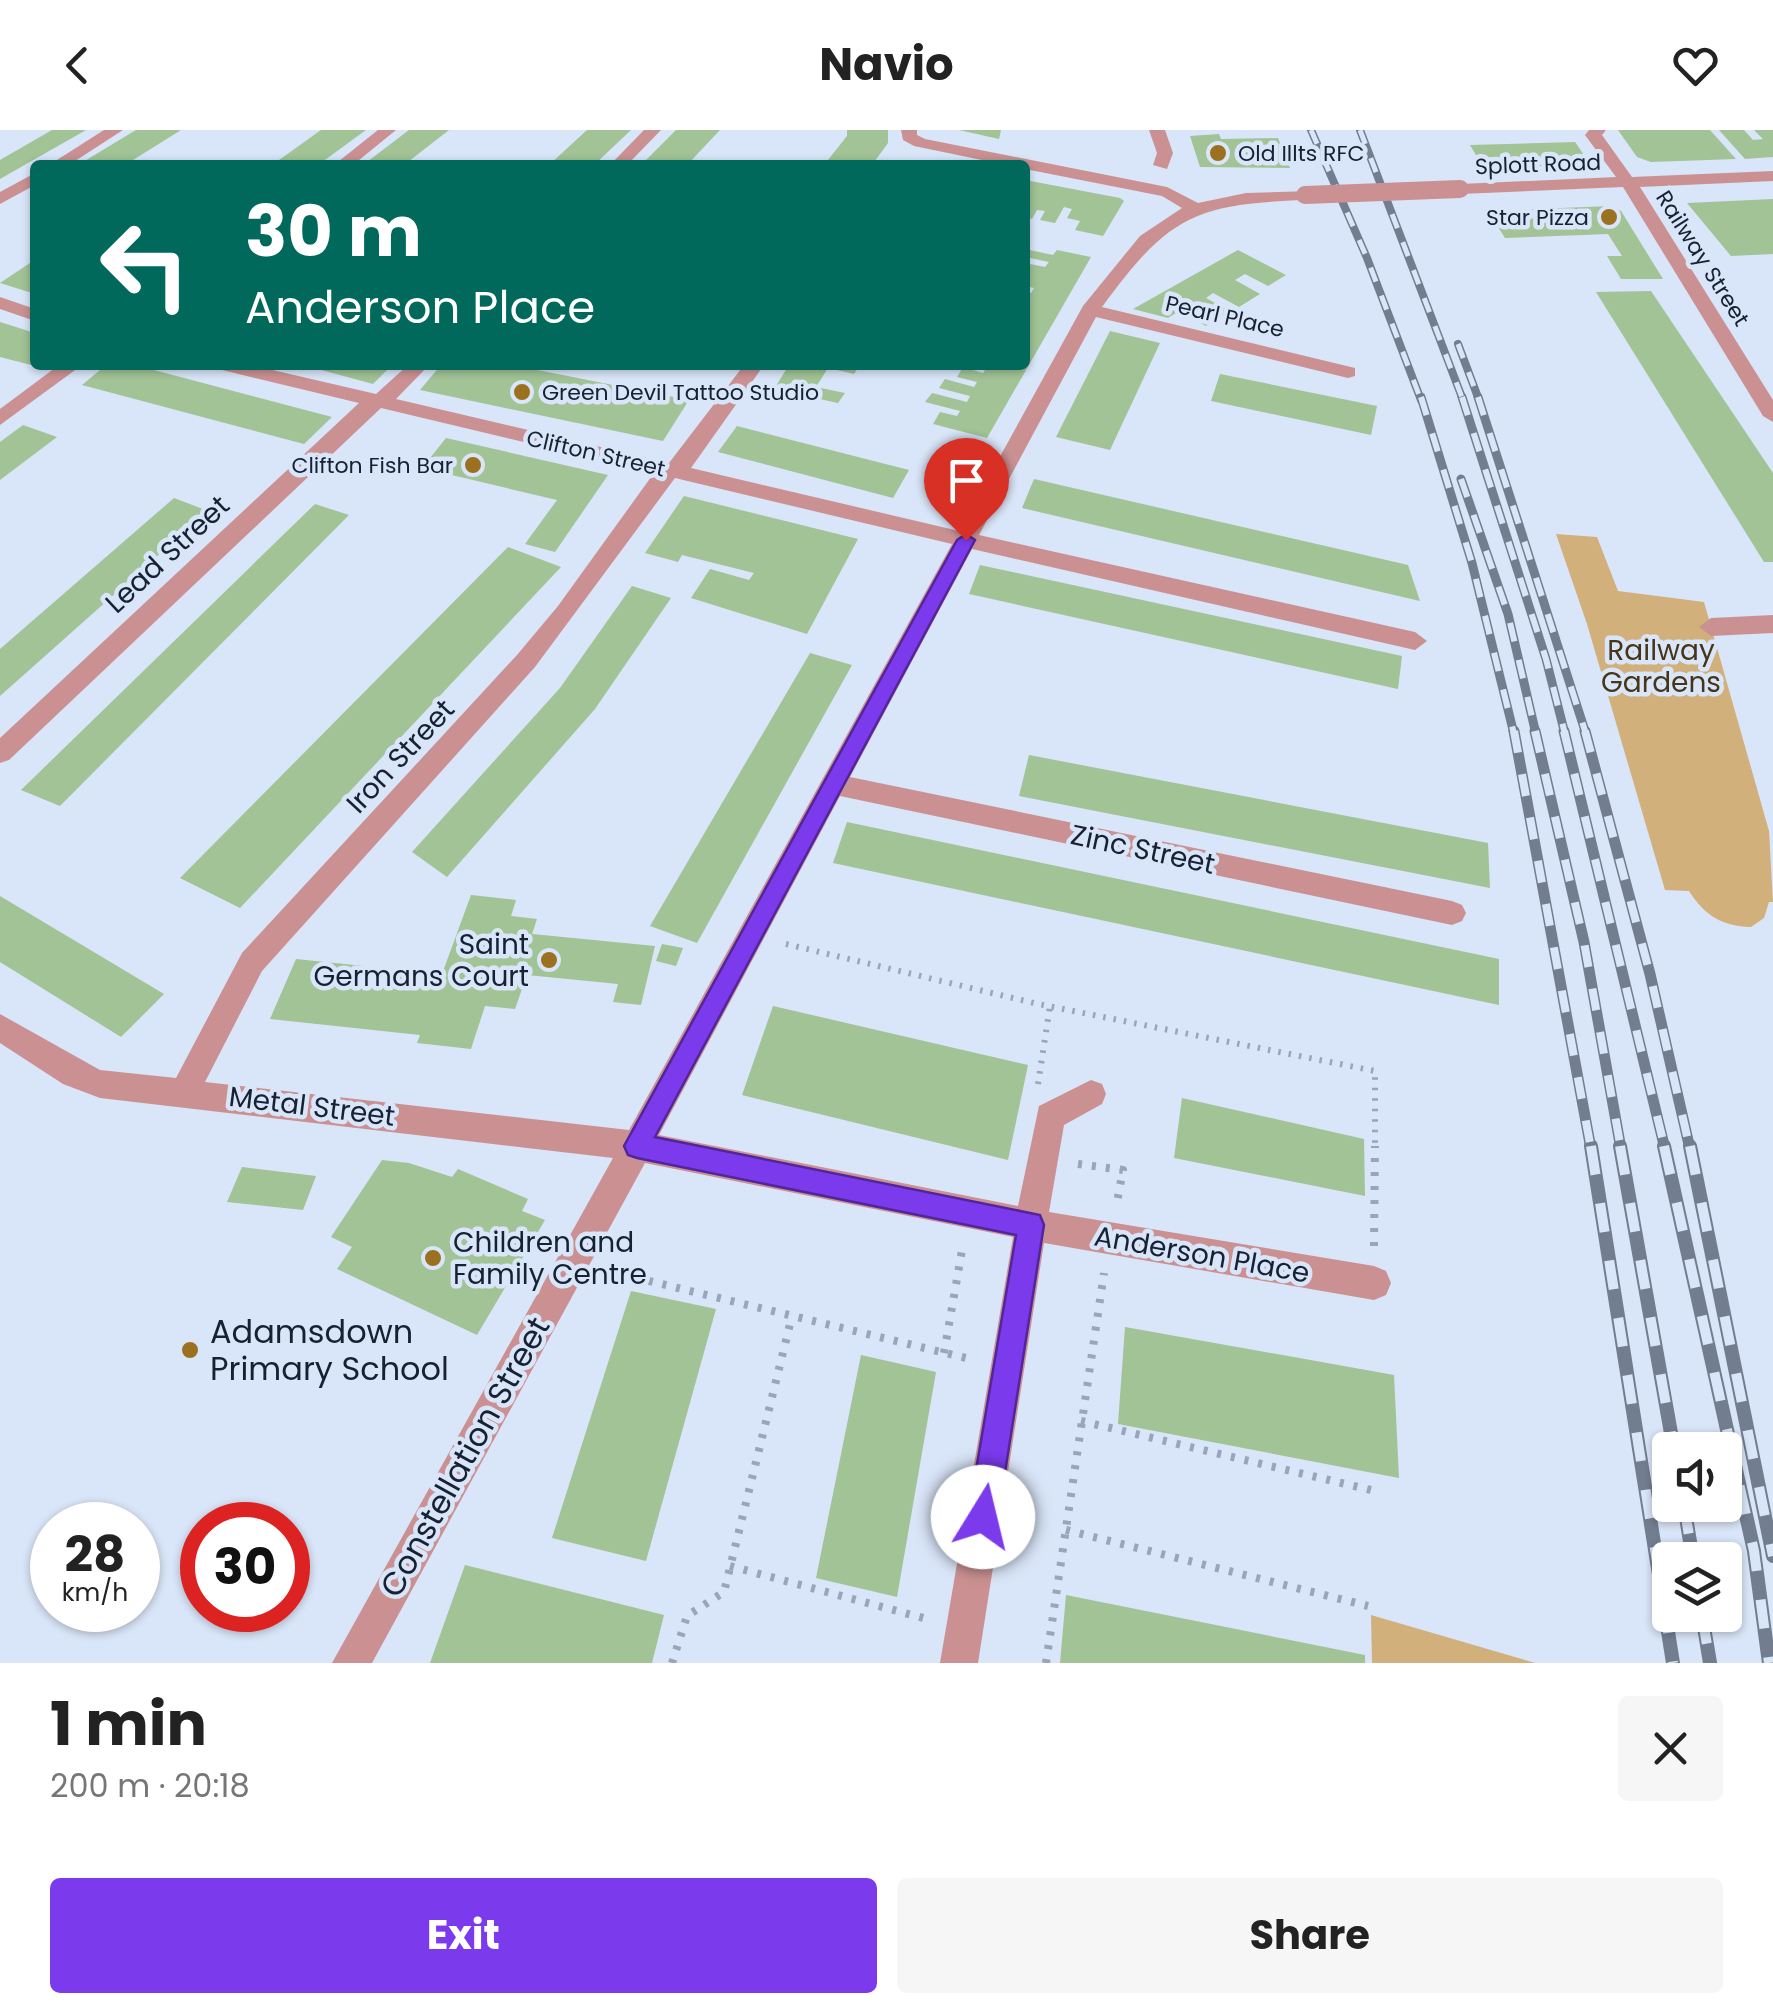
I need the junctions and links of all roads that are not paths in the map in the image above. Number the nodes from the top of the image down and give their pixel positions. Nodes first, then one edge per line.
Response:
1 (114, 130) edge
2 (388, 130) edge
3 (653, 130) edge
4 (1157, 130) edge
5 (1598, 130) edge
6 (914, 136) edge
7 (64, 160) edge
8 (349, 160) edge
9 (623, 160) edge
10 (1022, 160) edge
11 (1030, 162) edge
12 (1161, 165) dead end
13 (1773, 176) edge
14 (30, 181) edge
15 (1627, 184) junction
16 (0, 199) edge
17 (1196, 209) junction
18 (0, 303) edge
19 (1090, 310) junction
20 (30, 312) edge
21 (65, 370) edge
22 (247, 370) edge
23 (413, 370) edge
24 (750, 370) edge
25 (1348, 372) dead end
26 (1763, 380) edge
27 (378, 402) junction
28 (1773, 416) edge
29 (0, 419) edge
30 (673, 470) junction
31 (966, 540) junction
32 (1773, 624) edge
33 (1711, 627) dead end
34 (1415, 641) dead end
35 (0, 753) edge
36 (833, 784) junction
37 (1452, 913) dead end
38 (0, 1028) edge
39 (185, 1091) junction
40 (1091, 1094) dead end
41 (637, 1146) junction
42 (1031, 1225) junction
43 (1374, 1282) road end
44 (351, 1663) edge
45 (959, 1663) edge

1 - 7 street
2 - 8 street
3 - 9 street
4 - 12 street
5 - 15 street, Railway Street
6 - 10 street
11 - 17 street
13 - 15 street, Splott Road
14 - 16 street
15 - 17 street, Splott Road, bridge
15 - 26 street, Railway Street
17 - 19 street, Splott Road
18 - 20 street
19 - 25 street, Pearl Place
19 - 31 street, Splott Road
21 - 29 street
22 - 27 street, Clifton Street
23 - 27 street, Lead Street
24 - 30 street, Iron Street
26 - 28 street, Railway Street
27 - 30 street, Clifton Street
27 - 35 street, Lead Street
30 - 31 street, Clifton Street
30 - 39 street, Iron Street
31 - 34 street, Clifton Street
31 - 36 street, Constellation Street
32 - 33 street
36 - 37 street, Zinc Street
36 - 41 street, Constellation Street
38 - 39 street, Metal Street
39 - 41 street, Metal Street
40 - 42 street
41 - 42 street, Anderson Place
41 - 44 street, Constellation Street
42 - 43 street, Anderson Place
42 - 45 street

